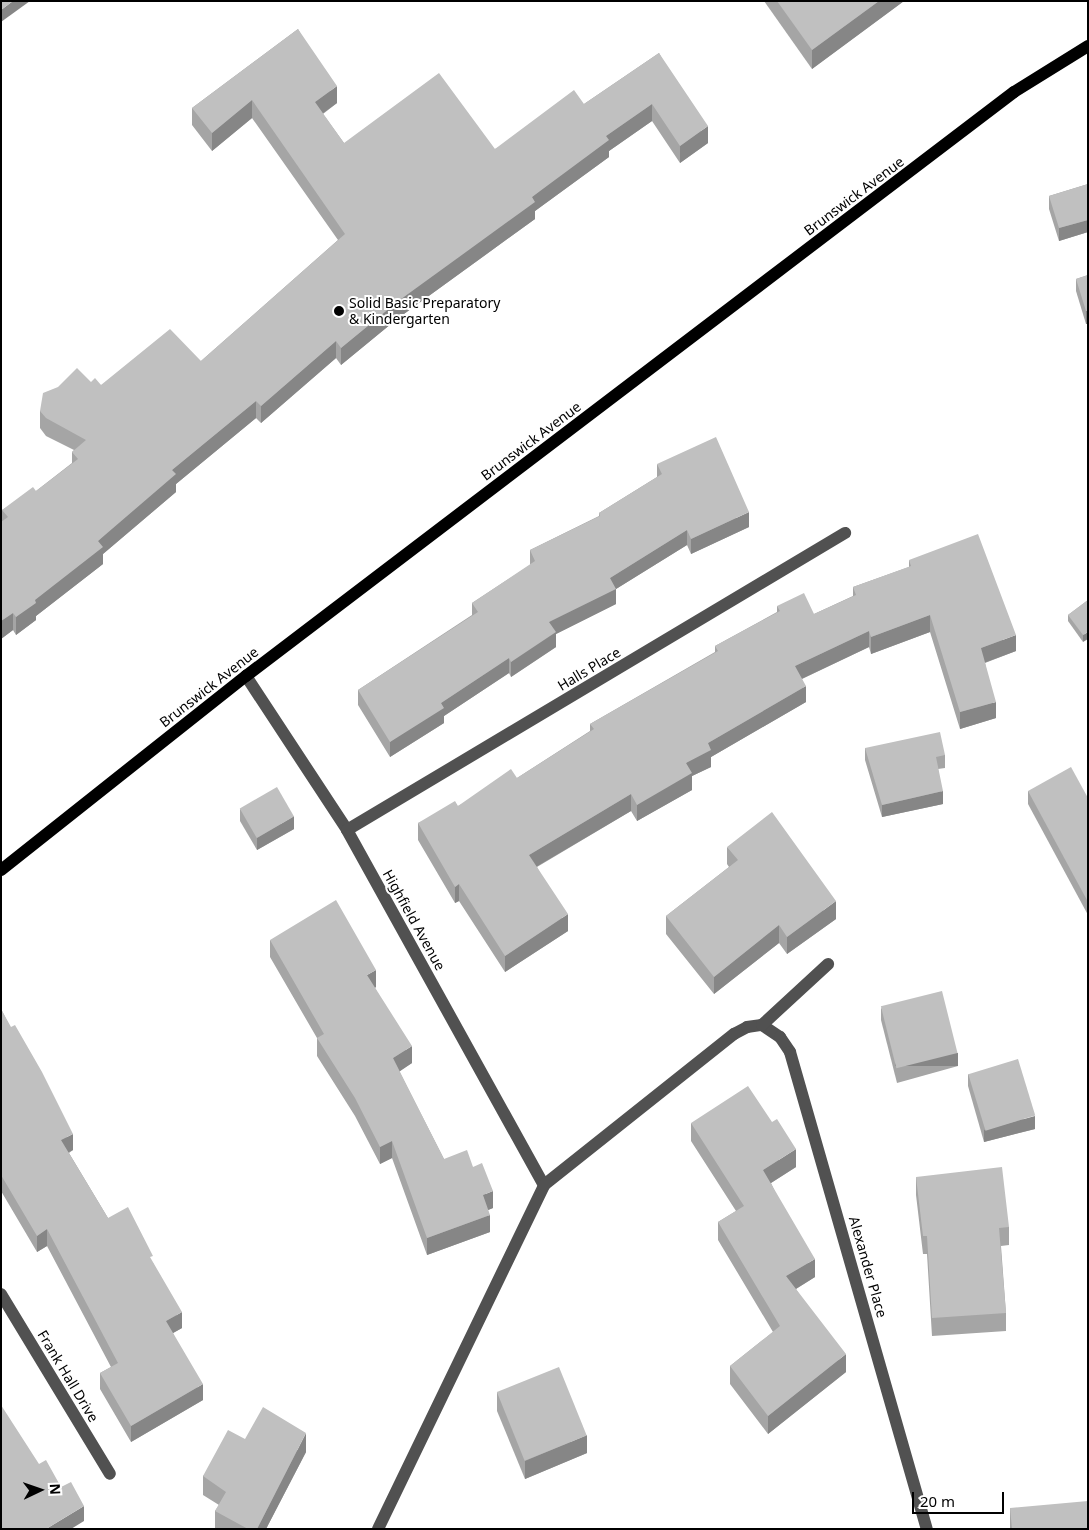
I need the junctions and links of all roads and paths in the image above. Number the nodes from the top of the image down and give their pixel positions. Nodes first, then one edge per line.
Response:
1 (1088, 46) edge
2 (845, 533) dead end
3 (246, 676) junction
4 (347, 830) junction
5 (1, 870) edge
6 (828, 964) dead end
7 (762, 1025) junction
8 (544, 1185) junction
9 (1, 1294) edge
10 (110, 1474) dead end
11 (378, 1529) edge
12 (927, 1529) edge

1 - 3 main road, Brunswick Avenue
2 - 4 street, Halls Place
3 - 4 street, Highfield Avenue
3 - 5 main road, Brunswick Avenue
4 - 8 street, Highfield Avenue
6 - 7 street
7 - 8 street
7 - 12 street, Alexander Place
8 - 11 street
9 - 10 street, Frank Hall Drive

